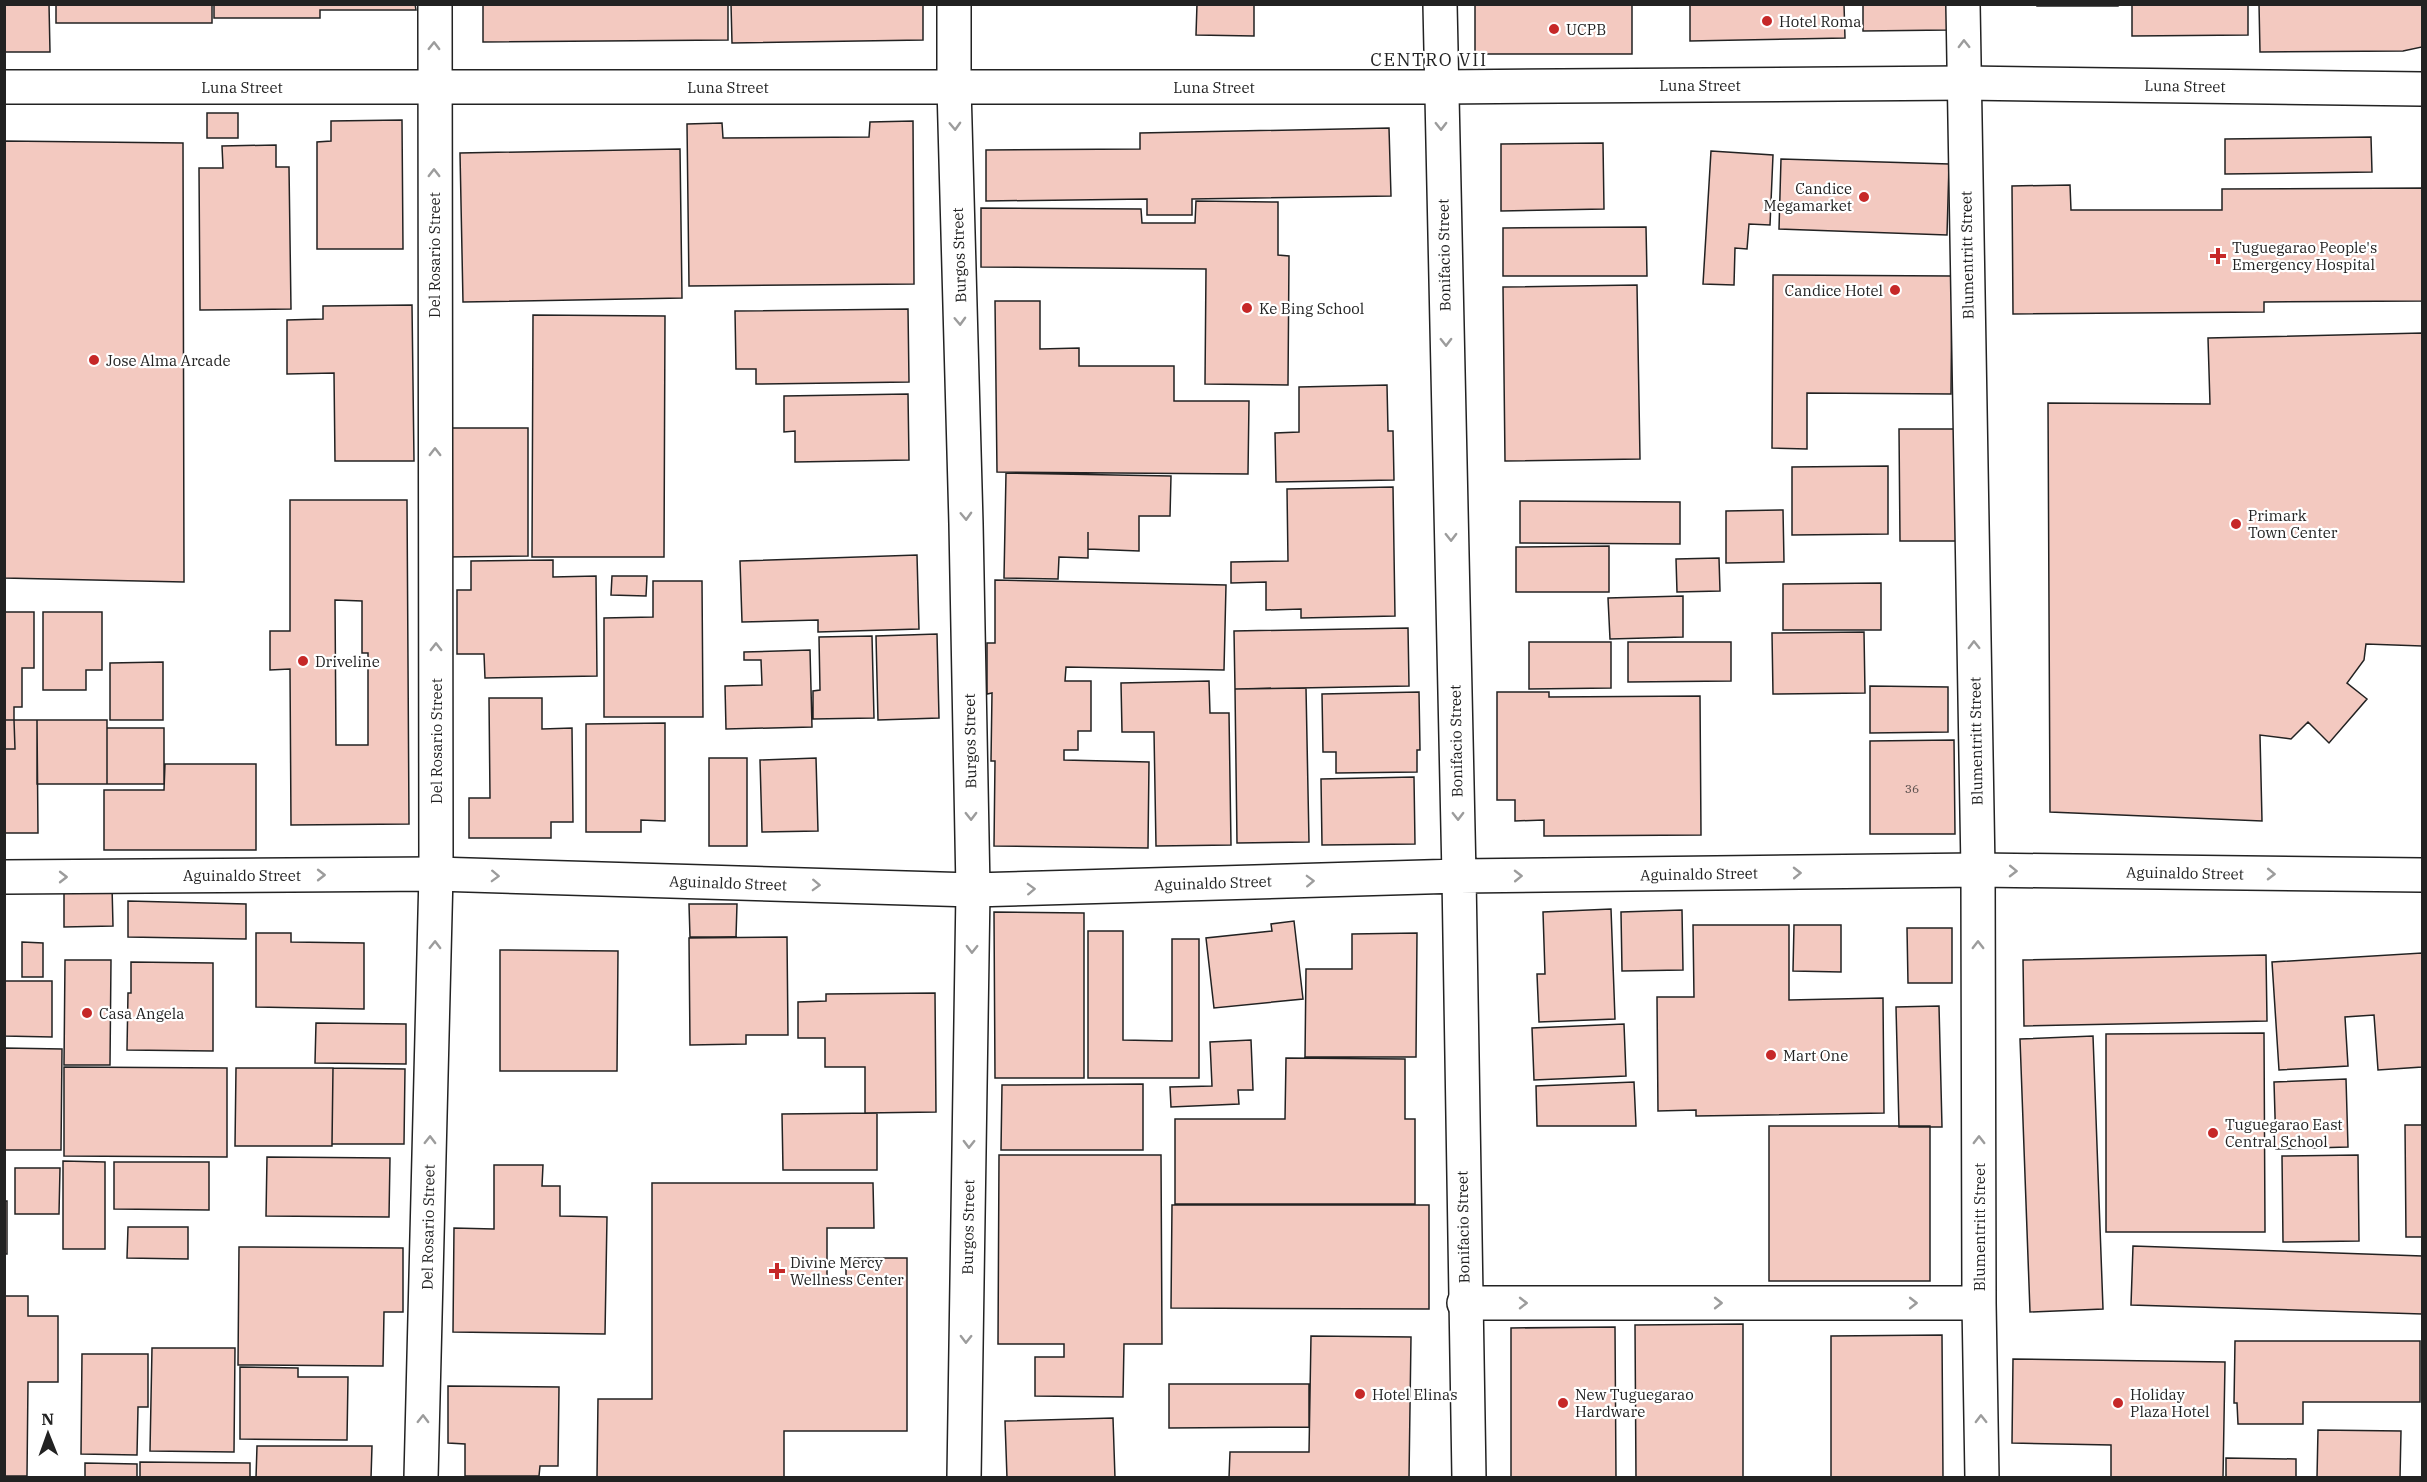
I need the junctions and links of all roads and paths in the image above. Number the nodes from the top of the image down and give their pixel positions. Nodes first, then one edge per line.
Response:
1 (435, 4) edge
2 (954, 4) edge
3 (1440, 4) edge
4 (1963, 4) edge
5 (1964, 83) junction
6 (4, 87) edge
7 (434, 87) junction
8 (954, 87) junction
9 (1440, 87) junction
10 (2422, 89) edge
11 (1978, 870) junction
12 (436, 874) junction
13 (2422, 875) edge
14 (1459, 876) junction
15 (4, 877) edge
16 (973, 890) junction
17 (1464, 1303) junction
18 (1979, 1303) junction
19 (422, 1478) edge
20 (964, 1478) edge
21 (1469, 1478) edge
22 (1982, 1478) edge

7 -> 1 street, Del Rosario Street
2 - 8 street, Burgos Street
3 - 9 street, Bonifacio Street
5 -> 4 street, Blumentritt Street
5 - 9 street, Luna Street
5 - 10 street, Luna Street
11 -> 5 street, Blumentritt Street
6 - 7 street, Luna Street
7 - 8 street, Luna Street
12 -> 7 street, Del Rosario Street
8 - 9 street, Luna Street
8 -> 16 street, Burgos Street
9 -> 14 street, Bonifacio Street
11 -> 13 street, Aguinaldo Street
14 -> 11 street, Aguinaldo Street
18 -> 11 street, Blumentritt Street
15 -> 12 street, Aguinaldo Street
12 -> 16 street, Aguinaldo Street
19 -> 12 street, Del Rosario Street
16 -> 14 street, Aguinaldo Street
14 - 17 street, Bonifacio Street
16 -> 20 street, Burgos Street
17 -> 18 street
17 - 21 street, Bonifacio Street
22 -> 18 street, Blumentritt Street

